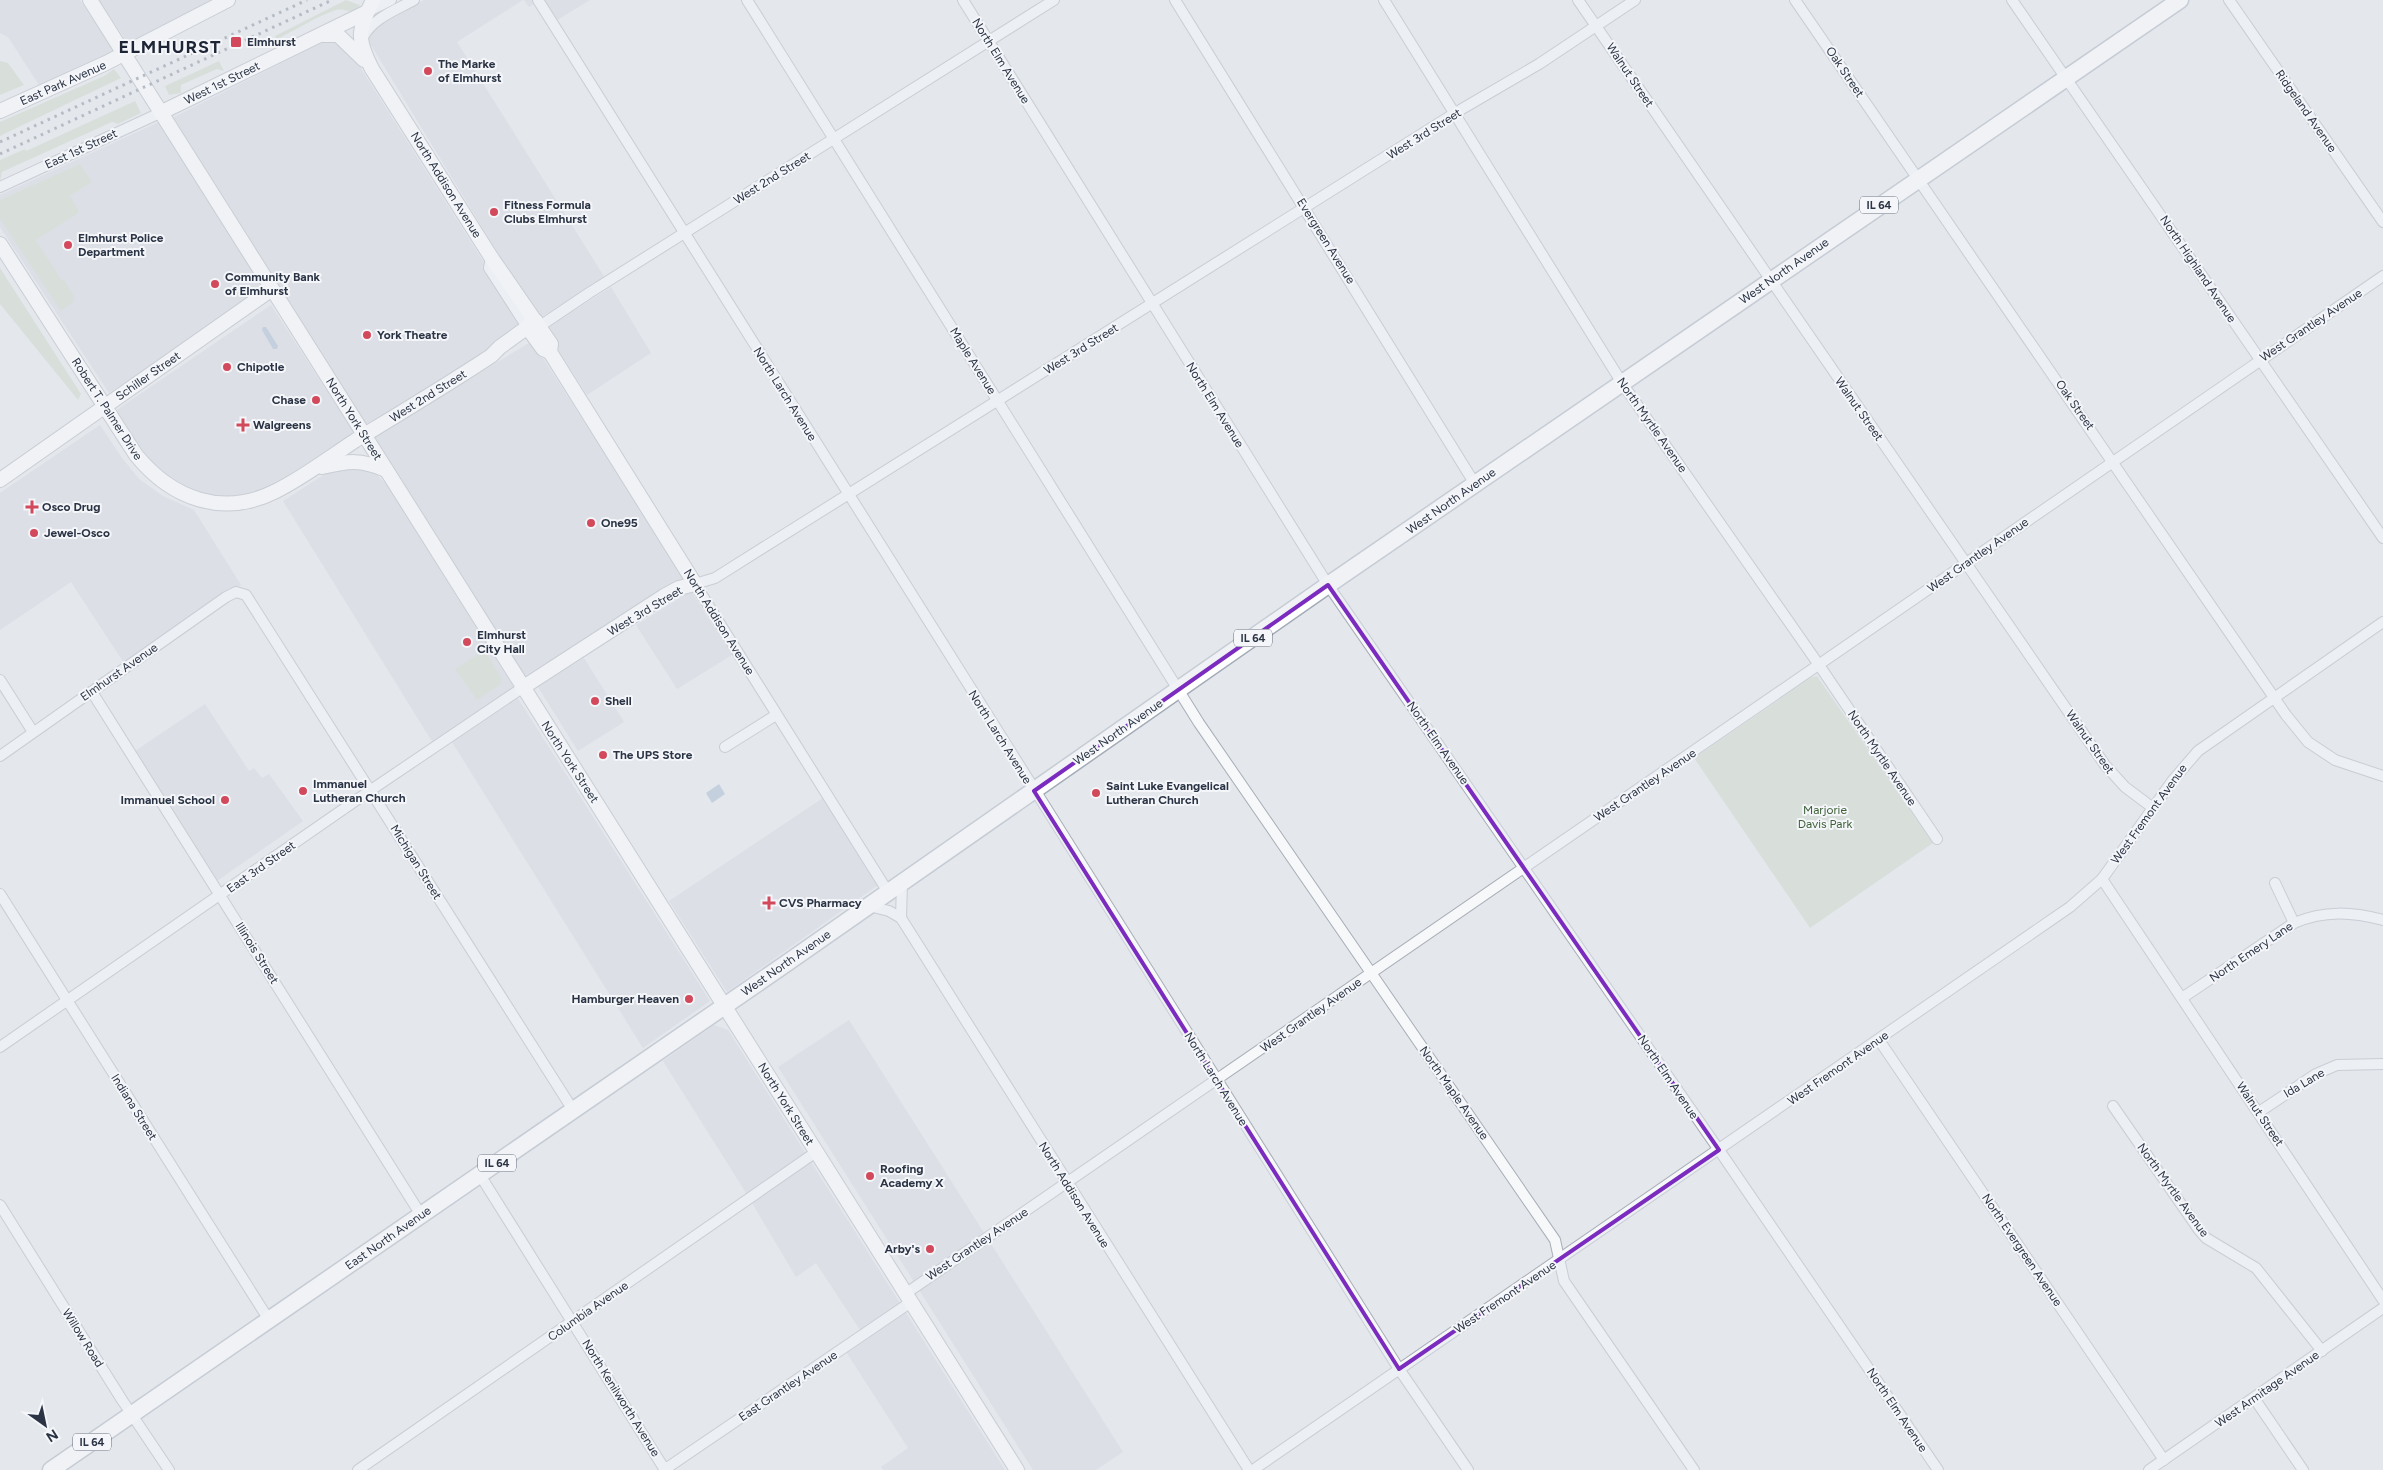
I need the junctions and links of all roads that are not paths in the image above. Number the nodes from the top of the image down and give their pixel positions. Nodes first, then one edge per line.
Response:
1 (90, 0) edge
2 (228, 0) edge
3 (391, 0) edge
4 (414, 0) edge
5 (538, 0) edge
6 (747, 0) edge
7 (963, 0) edge
8 (1054, 0) edge
9 (1175, 0) edge
10 (1384, 0) edge
11 (1578, 0) edge
12 (1635, 0) edge
13 (1795, 0) edge
14 (2012, 0) edge
15 (2180, 0) edge
16 (2229, 0) edge
17 (370, 6) edge
18 (1597, 27) junction
19 (323, 35) junction
20 (361, 40) junction
21 (988, 41) junction
22 (125, 54) junction
23 (372, 69) junction
24 (2066, 78) junction
25 (0, 111) edge
26 (162, 112) junction
27 (1455, 113) junction
28 (834, 139) junction
29 (1918, 179) junction
30 (0, 187) edge
31 (1306, 208) junction
32 (2383, 222) edge
33 (684, 233) junction
34 (0, 244) edge
35 (2383, 276) edge
36 (1770, 281) junction
37 (272, 289) junction
38 (1152, 305) junction
39 (534, 327) junction
40 (2260, 360) junction
41 (1622, 383) junction
42 (998, 401) junction
43 (105, 406) junction
44 (364, 436) junction
45 (2114, 462) junction
46 (312, 469) junction
47 (386, 470) junction
48 (0, 480) edge
49 (1475, 484) junction
50 (849, 495) junction
51 (2383, 538) edge
52 (1966, 563) junction
53 (696, 584) junction
54 (1328, 585) junction
55 (240, 592) joint
56 (2383, 622) edge
57 (1819, 665) junction
58 (0, 680) edge
59 (522, 688) junction
60 (1178, 689) junction
61 (92, 692) junction
62 (2275, 696) junction
63 (776, 715) junction
64 (1199, 723) joint
65 (33, 732) junction
66 (725, 747) dead end
67 (0, 756) edge
68 (2383, 776) edge
69 (371, 790) junction
70 (1034, 791) junction
71 (2153, 808) junction
72 (1937, 839) dead end
73 (1524, 868) junction
74 (2102, 879) junction
75 (2275, 884) dead end
76 (895, 888) junction
77 (0, 894) edge
78 (220, 895) junction
79 (869, 906) junction
80 (901, 918) junction
81 (2383, 920) edge
82 (2294, 923) junction
83 (1371, 974) junction
84 (2182, 998) junction
85 (68, 1001) junction
86 (724, 1006) junction
87 (1879, 1040) junction
88 (0, 1047) edge
89 (2383, 1064) edge
90 (1216, 1080) junction
91 (2113, 1106) dead end
92 (573, 1110) junction
93 (2259, 1112) junction
94 (1719, 1150) junction
95 (816, 1152) junction
96 (480, 1174) junction
97 (1067, 1183) junction
98 (0, 1205) edge
99 (421, 1215) junction
100 (1559, 1260) junction
101 (908, 1298) junction
102 (2383, 1300) edge
103 (2383, 1308) edge
104 (269, 1320) junction
105 (573, 1322) junction
106 (2322, 1351) junction
107 (1399, 1369) junction
108 (2254, 1398) junction
109 (132, 1414) junction
110 (2164, 1460) junction
111 (51, 1470) edge
112 (169, 1470) edge
113 (358, 1470) edge
114 (665, 1470) edge
115 (1016, 1470) edge
116 (1249, 1470) edge
117 (1253, 1470) edge
118 (1468, 1470) edge
119 (1694, 1470) edge
120 (1938, 1470) edge
121 (2149, 1470) edge
122 (2302, 1470) edge

1 - 22 street, North York Street
2 - 22 street, East Park Avenue
3 - 17 street, West 1st Street
4 - 20 street
5 - 33 street, North Larch Avenue
6 - 28 street, Maple Avenue
7 - 21 street, North Elm Avenue
8 - 21 street, West 2nd Street
9 - 31 street, Evergreen Avenue
10 - 27 street, North Myrtle Avenue
11 - 18 street, Walnut Street
12 - 18 street, West 3rd Street
13 - 29 street, Oak Street
14 - 24 street, North Highland Avenue
15 - 24 main road, West North Avenue / IL 64
16 - 32 street, Ridgeland Avenue
17 - 19 street, West 1st Street
17 - 20 street, North Addison Avenue
18 - 27 street, West 3rd Street
18 - 36 street, Walnut Street
19 - 23 street
19 - 26 street, West 1st Street
20 - 23 street, North Addison Avenue
21 - 28 street, West 2nd Street
21 - 38 street, North Elm Avenue
22 - 25 street, East Park Avenue
22 - 26 street, North York Street
23 - 39 street, North Addison Avenue
24 - 29 main road, West North Avenue / IL 64
24 - 40 street, North Highland Avenue
26 - 30 street, East 1st Street
26 - 37 street, North York Street
27 - 31 street, West 3rd Street
27 - 41 street, North Myrtle Avenue
28 - 33 street, West 2nd Street
28 - 42 street, Maple Avenue
29 - 36 main road, West North Avenue / IL 64
29 - 45 street, Oak Street
31 - 38 street, West 3rd Street
31 - 49 street, Evergreen Avenue
33 - 39 street, West 2nd Street
33 - 50 street, North Larch Avenue
34 - 43 street, Robert T. Palmer Drive
35 - 40 street, West Grantley Avenue
36 - 41 main road, West North Avenue / IL 64
36 - 52 street, Walnut Street
37 - 43 street, Schiller Street
37 - 44 street, North York Street
38 - 42 street, West 3rd Street
38 - 54 street, North Elm Avenue
39 - 44 street, West 2nd Street
39 - 53 street, North Addison Avenue
40 - 45 street, West Grantley Avenue
40 - 51 street, North Highland Avenue
41 - 49 main road, West North Avenue / IL 64
41 - 57 street, North Myrtle Avenue
42 - 50 street, West 3rd Street
42 - 60 street, Maple Avenue
43 - 46 street, Robert T. Palmer Drive
43 - 48 street, Schiller Street
44 - 46 street, Robert T. Palmer Drive
44 - 47 street, North York Street
45 - 52 street, West Grantley Avenue
45 - 62 street, Oak Street
46 - 47 street
47 - 59 street, North York Street
49 - 54 main road, West North Avenue / IL 64
50 - 53 street, West 3rd Street
50 - 70 street, North Larch Avenue
52 - 57 street, West Grantley Avenue
52 - 71 street, Walnut Street
53 - 59 street, West 3rd Street
53 - 63 street, North Addison Avenue
54 - 60 main road, West North Avenue / IL 64
54 - 73 street, North Elm Avenue
55 - 61 street, Elmhurst Avenue
55 - 69 street, Michigan Street
56 - 62 street, West Fremont Avenue
57 - 72 street, North Myrtle Avenue
57 - 73 street, West Grantley Avenue
58 - 65 street
59 - 69 street, East 3rd Street
59 - 86 street, North York Street
60 - 64 street, Maple Avenue
60 - 70 main road, West North Avenue / IL 64
61 - 65 street, Elmhurst Avenue
61 - 78 street, Illinois Street
62 - 68 street, Oak Street
62 - 71 street, West Fremont Avenue
63 - 66 street
63 - 76 street, North Addison Avenue
64 - 83 street, North Maple Avenue
65 - 67 street, Elmhurst Avenue
69 - 78 street, East 3rd Street
69 - 92 street, Michigan Street
70 - 76 main road, West North Avenue / IL 64
70 - 90 street, North Larch Avenue
71 - 74 street, West Fremont Avenue
73 - 83 street, West Grantley Avenue
73 - 94 street, North Elm Avenue
74 - 84 street, Walnut Street
74 - 87 street, West Fremont Avenue
75 - 82 street
76 - 79 main road, West North Avenue / IL 64
76 - 80 street
77 - 85 street, Indiana Street
78 - 85 street, East 3rd Street
78 - 99 street, Illinois Street
79 - 80 street
79 - 86 main road, West North Avenue / IL 64
80 - 97 street, North Addison Avenue
81 - 82 street, North Emery Lane
82 - 84 street, North Emery Lane
83 - 90 street, West Grantley Avenue
83 - 100 street, North Maple Avenue
84 - 93 street, Walnut Street
85 - 88 street, East 3rd Street
85 - 104 street, Indiana Street
86 - 92 main road, East North Avenue / IL 64
86 - 95 street, North York Street
87 - 94 street, West Fremont Avenue
87 - 110 street, North Evergreen Avenue
89 - 93 street, Ida Lane
90 - 97 street, West Grantley Avenue
90 - 107 street, North Larch Avenue
91 - 106 street, North Myrtle Avenue
92 - 96 main road, East North Avenue / IL 64
93 - 102 street, Walnut Street
94 - 100 street, West Fremont Avenue
94 - 120 street, North Elm Avenue
95 - 101 street, North York Street
95 - 105 street, Columbia Avenue
96 - 99 main road, East North Avenue / IL 64
96 - 105 street, North Kenilworth Avenue
97 - 101 street, West Grantley Avenue
97 - 116 street, North Addison Avenue
98 - 109 street, Willow Road
99 - 104 main road, East North Avenue / IL 64
100 - 107 street, West Fremont Avenue
100 - 119 street, North Maple Avenue
101 - 114 street, East Grantley Avenue
101 - 115 street, North York Street
103 - 106 street, West Armitage Avenue
104 - 109 main road, East North Avenue / IL 64
105 - 113 street, Columbia Avenue
105 - 114 street, North Kenilworth Avenue
106 - 108 street, West Armitage Avenue
107 - 117 street, West Fremont Avenue
107 - 118 street, North Larch Avenue
108 - 110 street, West Armitage Avenue
108 - 122 street
109 - 111 main road, East North Avenue / IL 64
109 - 112 street, Willow Road
110 - 121 street, West Armitage Avenue

